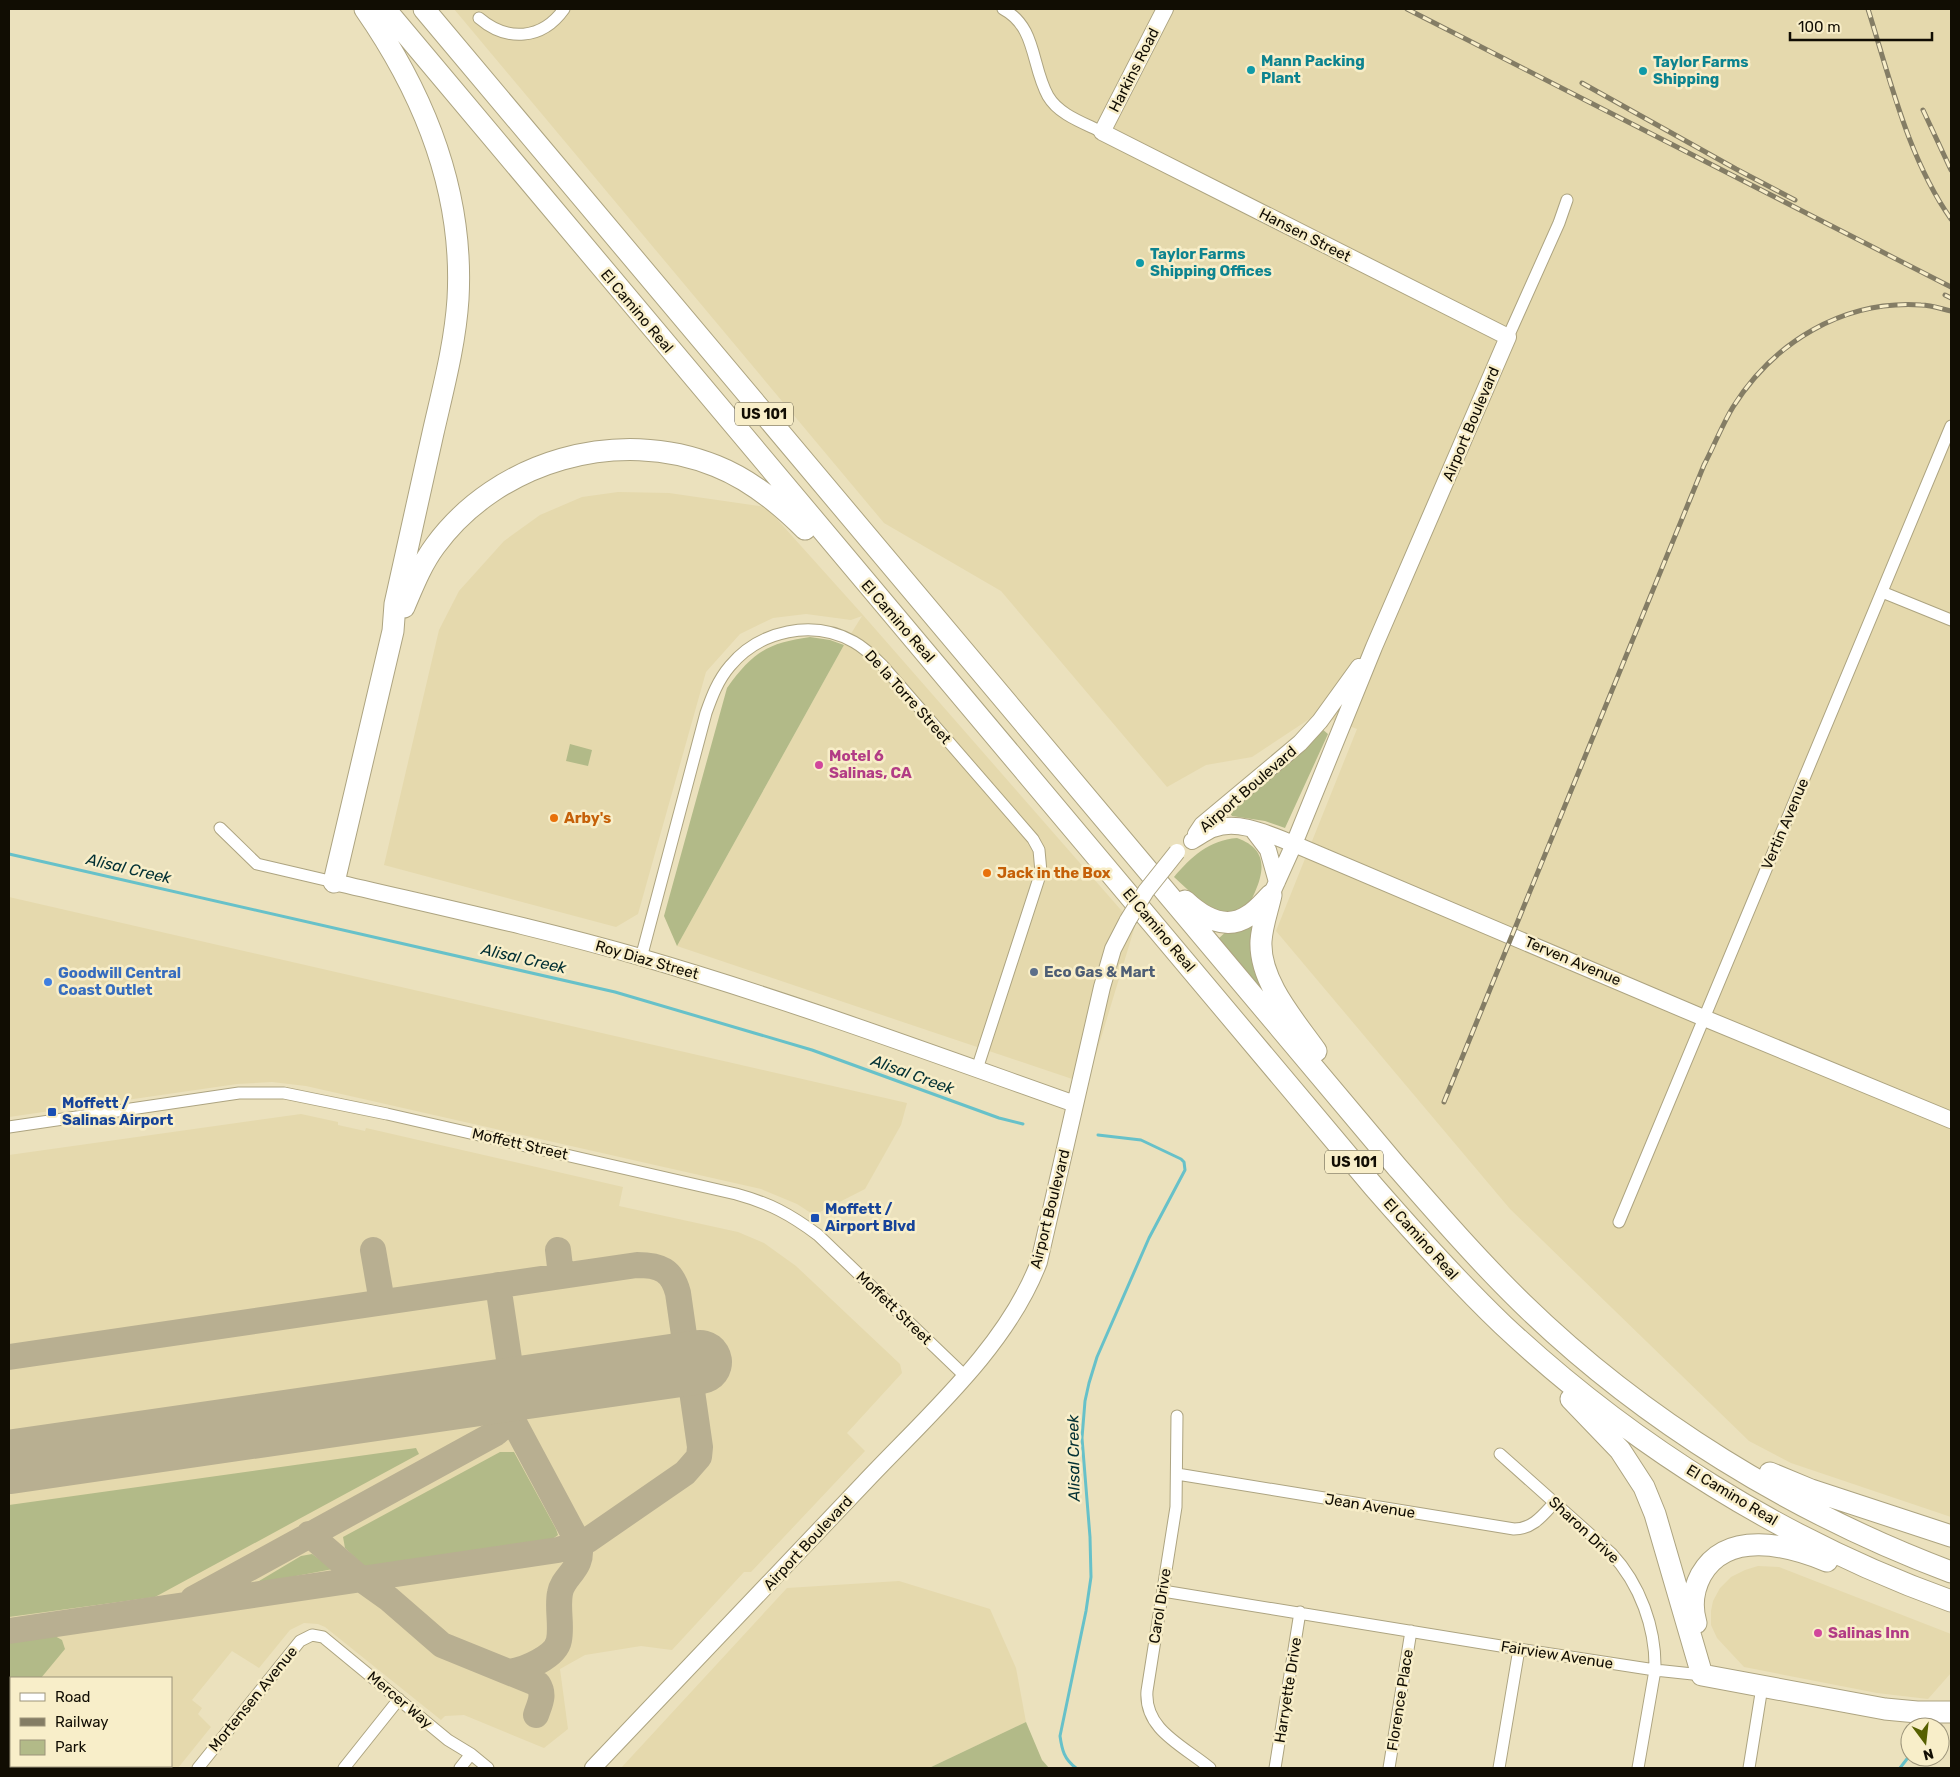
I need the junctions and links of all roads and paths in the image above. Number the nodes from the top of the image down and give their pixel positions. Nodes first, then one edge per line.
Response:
1 (365, 9) edge
2 (385, 9) edge
3 (424, 9) edge
4 (564, 9) edge
5 (1003, 9) edge
6 (1165, 9) edge
7 (479, 18) dead end
8 (1102, 132) junction
9 (1567, 200) dead end
10 (1508, 337) junction
11 (1951, 426) edge
12 (870, 588) junction
13 (1882, 592) junction
14 (1951, 620) edge
15 (393, 631) junction
16 (1374, 647) junction
17 (1105, 818) junction
18 (220, 828) dead end
19 (1252, 829) junction
20 (1192, 840) junction
21 (1294, 844) junction
22 (334, 882) junction
23 (1274, 888) junction
24 (641, 958) junction
25 (1704, 1018) junction
26 (977, 1068) junction
27 (1076, 1104) junction
28 (1951, 1120) edge
29 (9, 1127) edge
30 (1397, 1167) junction
31 (1619, 1222) dead end
32 (1504, 1325) junction
33 (965, 1376) junction
34 (1616, 1384) junction
35 (1177, 1416) dead end
36 (1500, 1454) dead end
37 (1176, 1474) junction
38 (1555, 1502) junction
39 (1951, 1536) edge
40 (1951, 1572) edge
41 (1163, 1591) junction
42 (1921, 1591) junction
43 (1951, 1602) edge
44 (1300, 1612) junction
45 (1411, 1631) junction
46 (312, 1635) joint
47 (1519, 1649) junction
48 (1655, 1670) junction
49 (1702, 1675) junction
50 (1734, 1682) junction
51 (1762, 1687) junction
52 (400, 1699) junction
53 (1951, 1712) edge
54 (471, 1754) junction
55 (198, 1768) edge
56 (344, 1768) edge
57 (460, 1768) edge
58 (488, 1768) edge
59 (593, 1768) edge
60 (1210, 1768) edge
61 (1276, 1768) edge
62 (1389, 1768) edge
63 (1499, 1768) edge
64 (1638, 1768) edge
65 (1749, 1768) edge

1 - 15 highway
2 - 12 highway, El Camino Real / US 101
3 - 17 highway, El Camino Real / US 101
4 - 7 street
5 - 8 street
6 - 8 main road, Harkins Road
8 - 10 main road, Hansen Street
9 - 10 street, Airport Boulevard
10 - 16 main road, Airport Boulevard
11 - 13 street, Vertin Avenue
12 - 15 highway
12 - 32 highway, El Camino Real / US 101
13 - 14 street
13 - 25 street, Vertin Avenue
15 - 22 highway
16 - 20 main road, Airport Boulevard
16 - 21 main road, Airport Boulevard
17 - 23 highway
17 - 30 highway, El Camino Real / US 101
18 - 22 street, Roy Diaz Street
19 - 20 main road, Terven Avenue
19 - 21 main road, Terven Avenue
19 - 23 main road
20 - 27 main road, Airport Boulevard, bridge
21 - 23 main road, Airport Boulevard
21 - 25 main road, Terven Avenue
22 - 24 main road, Roy Diaz Street
23 - 30 highway
24 - 26 main road, Roy Diaz Street
24 - 26 street, De la Torre Street
25 - 28 main road, Terven Avenue
25 - 31 street, Vertin Avenue
26 - 27 main road, Roy Diaz Street
27 - 33 main road, Airport Boulevard
29 - 33 street, Moffett Street
30 - 34 highway, El Camino Real / US 101
32 - 42 highway, El Camino Real / US 101
32 - 49 highway
33 - 59 main road, Airport Boulevard
34 - 39 highway
34 - 40 highway, El Camino Real / US 101
35 - 37 street, Carol Drive
36 - 38 street, Sharon Drive
37 - 38 street, Jean Avenue
37 - 41 street, Carol Drive
38 - 48 street, Sharon Drive
41 - 44 street, Fairview Avenue
41 - 60 street, Carol Drive
42 - 43 highway, El Camino Real / US 101
42 - 50 highway
44 - 45 street, Fairview Avenue
44 - 61 street, Harryette Drive
45 - 47 street, Fairview Avenue
45 - 62 street, Florence Place
46 - 52 street, Mercer Way
46 - 55 street, Mortensen Avenue
47 - 48 street, Fairview Avenue
47 - 63 street
48 - 49 street, Fairview Avenue
48 - 64 street, Sharon Drive
49 - 50 highway, Fairview Avenue
50 - 51 highway, Fairview Avenue
51 - 53 highway, Fairview Avenue
51 - 65 street
52 - 54 street, Mercer Way
52 - 56 street
54 - 57 street
54 - 58 street, Mercer Way

